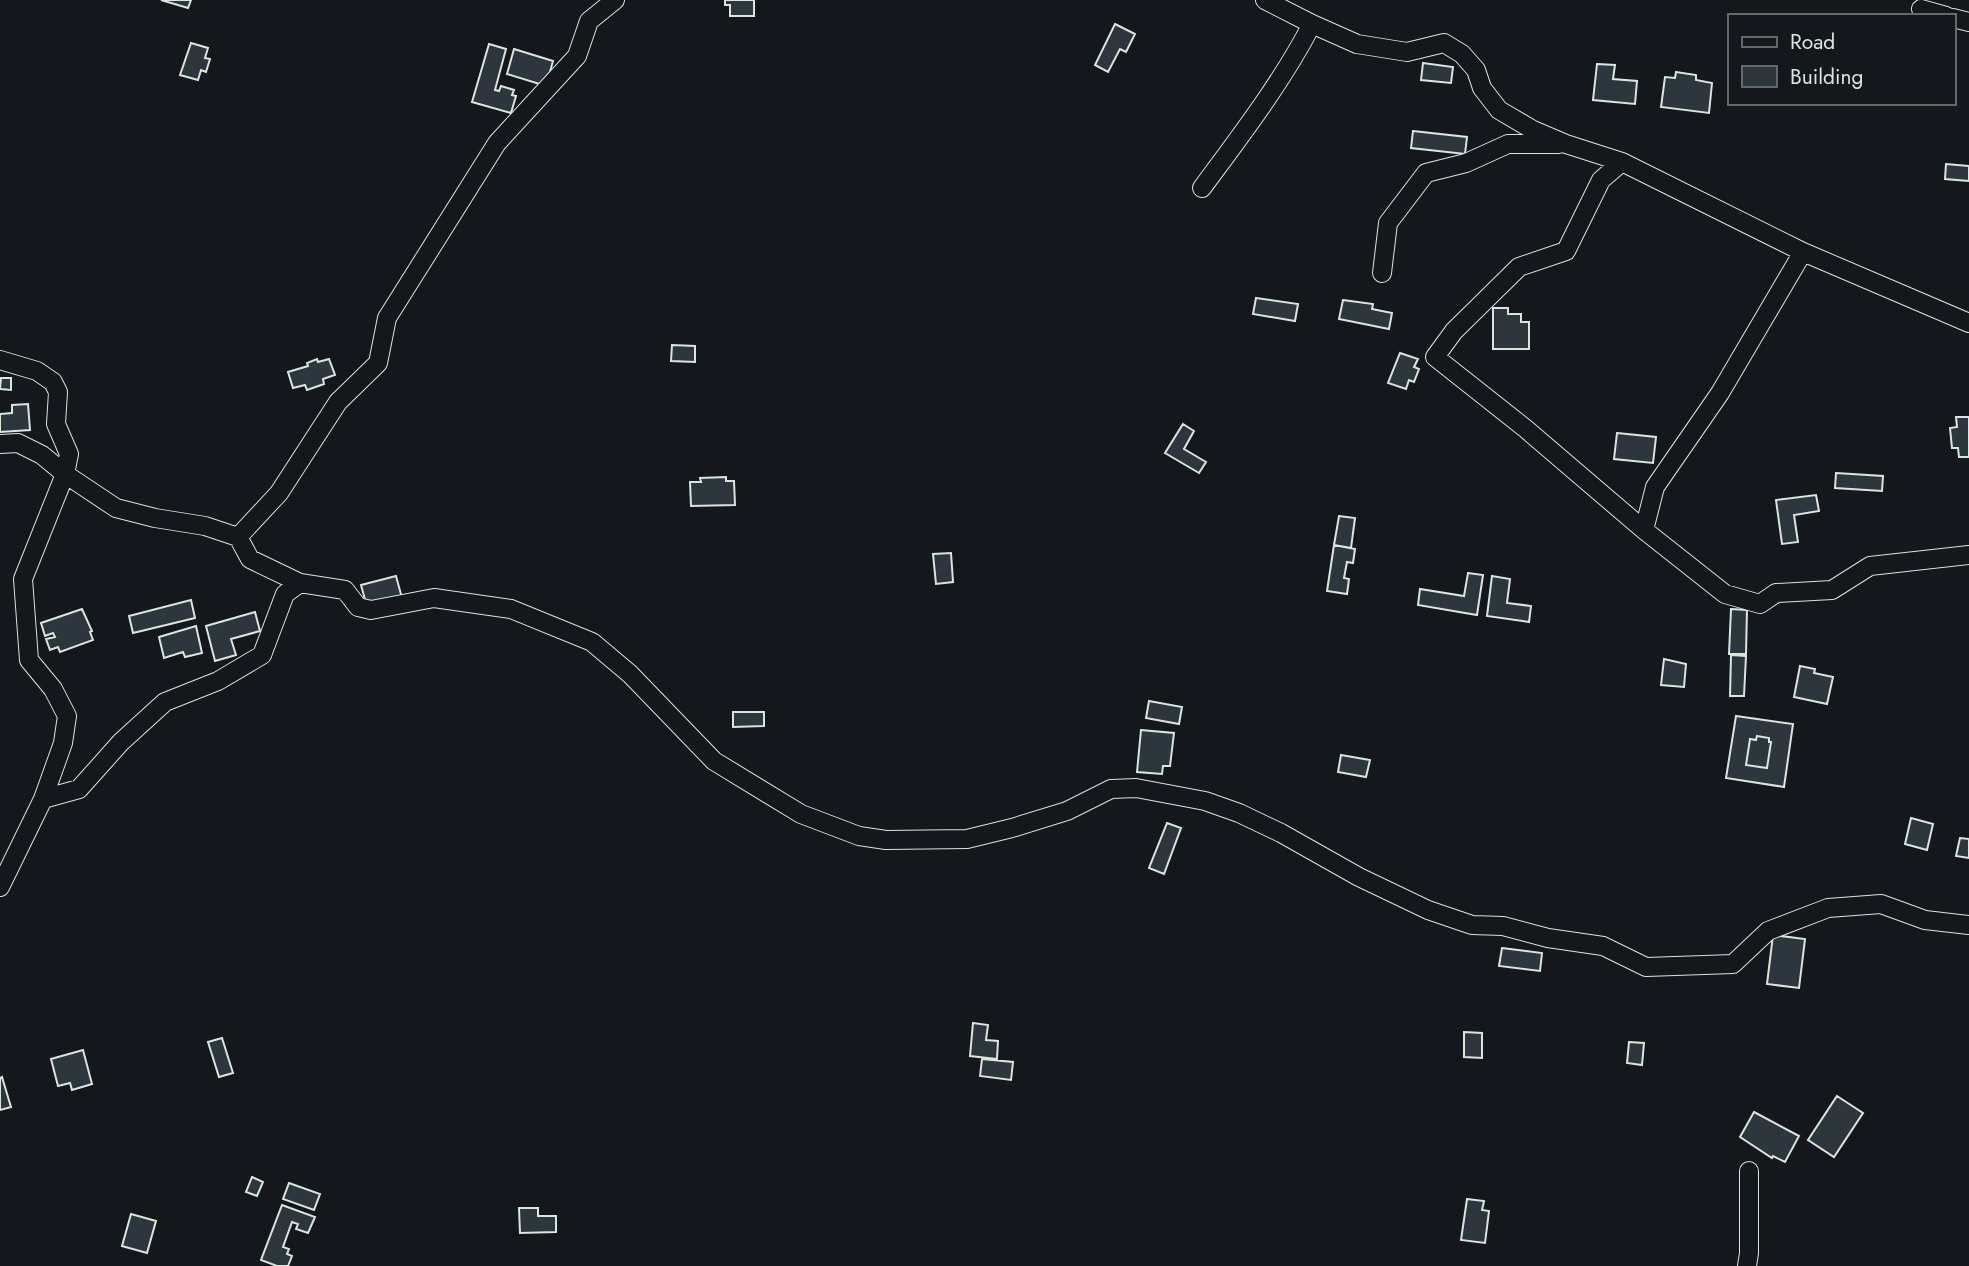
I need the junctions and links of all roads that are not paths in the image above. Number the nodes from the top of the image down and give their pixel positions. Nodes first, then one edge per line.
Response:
1 (615, 0) edge
2 (1265, 0) edge
3 (1921, 9) dead end
4 (1939, 14) edge
5 (1312, 24) junction
6 (1566, 144) junction
7 (1622, 162) junction
8 (1202, 188) dead end
9 (1802, 252) junction
10 (1382, 272) dead end
11 (1969, 323) edge
12 (0, 359) edge
13 (0, 444) edge
14 (65, 474) junction
15 (1644, 530) junction
16 (238, 537) junction
17 (1969, 555) edge
18 (300, 583) junction
19 (43, 799) junction
20 (0, 887) edge
21 (1969, 925) edge
22 (1749, 1171) dead end
23 (1747, 1266) edge

1 - 16 street
2 - 5 street
3 - 4 street
5 - 6 street
5 - 8 street
6 - 7 street
6 - 10 street
7 - 9 street
7 - 15 street
9 - 11 street
9 - 15 street
12 - 14 street
13 - 14 street
14 - 16 street
14 - 19 street
15 - 17 street
16 - 18 street
18 - 19 street
18 - 21 street
19 - 20 street
22 - 23 street

